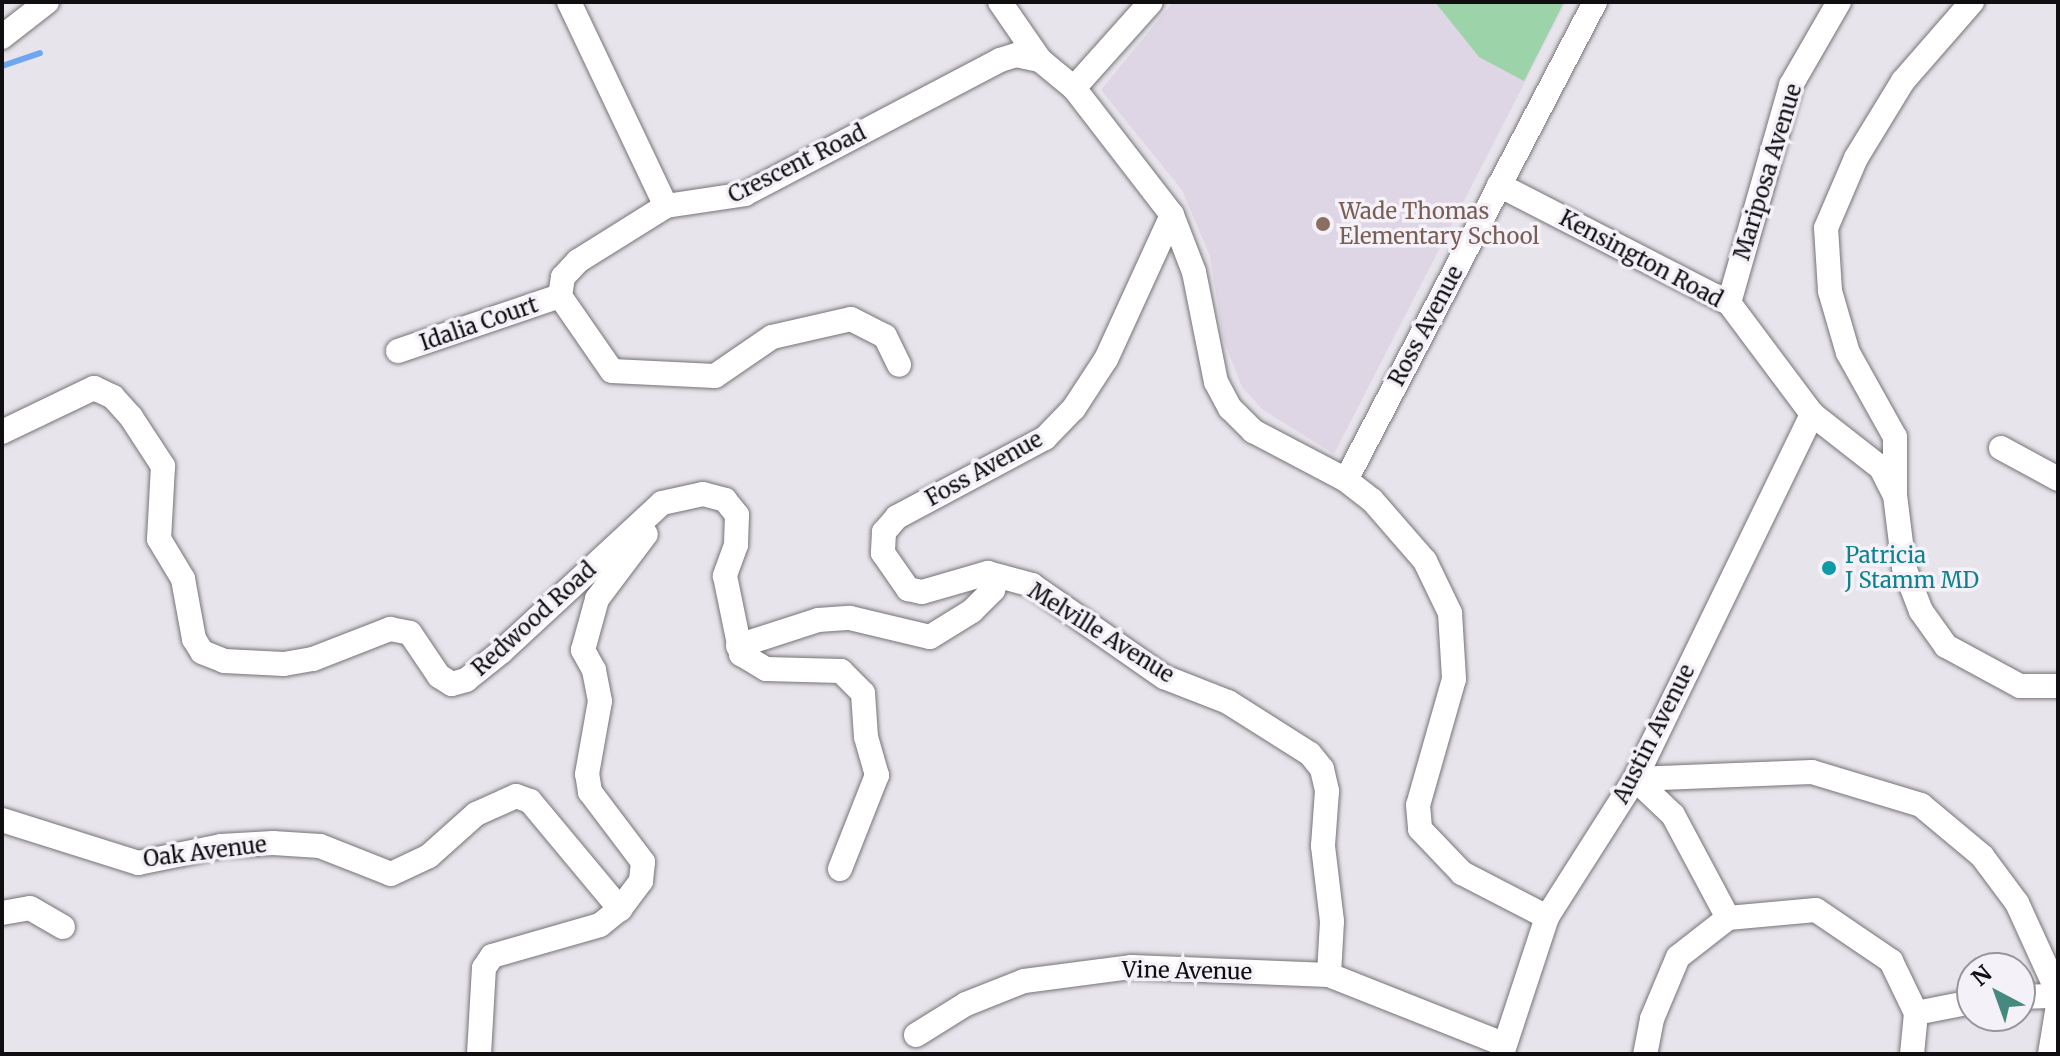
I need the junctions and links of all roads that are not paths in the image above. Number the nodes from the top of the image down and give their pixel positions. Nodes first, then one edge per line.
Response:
1 (47, 2) edge
2 (569, 2) edge
3 (1000, 2) edge
4 (1151, 2) edge
5 (1595, 2) edge
6 (1839, 2) edge
7 (1972, 2) edge
8 (2, 37) edge
9 (1040, 60) junction
10 (1074, 88) junction
11 (1499, 185) junction
12 (666, 206) junction
13 (1172, 215) junction
14 (560, 296) junction
15 (1729, 303) junction
16 (398, 351) dead end
17 (899, 365) dead end
18 (1812, 414) junction
19 (1885, 416) junction
20 (2, 432) edge
21 (2001, 448) dead end
22 (1860, 449) junction
23 (2058, 479) edge
24 (1346, 480) junction
25 (1895, 495) junction
26 (662, 503) junction
27 (997, 578) junction
28 (738, 646) junction
29 (2058, 686) edge
30 (1635, 779) junction
31 (2, 820) edge
32 (840, 869) dead end
33 (620, 909) junction
34 (2, 913) edge
35 (1547, 917) junction
36 (1728, 918) junction
37 (63, 927) dead end
38 (1329, 975) junction
39 (2058, 995) edge
40 (2036, 996) edge
41 (1956, 1005) edge
42 (2058, 1005) edge
43 (1916, 1013) junction
44 (916, 1035) dead end
45 (1502, 1049) edge
46 (479, 1054) edge
47 (1645, 1054) edge
48 (1912, 1054) edge
49 (2050, 1054) edge

1 - 8 street
2 - 12 street
3 - 9 street
4 - 10 street
5 - 11 street, Ross Avenue
6 - 15 street, Mariposa Avenue
7 - 19 street
9 - 10 street
9 - 12 street, Crescent Road
10 - 13 street
11 - 15 street, Kensington Road
11 - 24 street, Ross Avenue
12 - 14 street
13 - 24 street
13 - 27 street, Foss Avenue
14 - 16 street, Idalia Court
14 - 17 street
15 - 18 street, Kensington Road
18 - 22 street, Kensington Road
18 - 30 street, Austin Avenue
19 - 22 street
19 - 25 street
20 - 26 street, Redwood Road
21 - 23 street
22 - 25 street, Kensington Road
24 - 35 street
25 - 29 street, Kensington Road
26 - 28 street
26 - 33 street
27 - 28 street, Melville Avenue
27 - 38 street, Melville Avenue
28 - 32 street
30 - 35 street, Austin Avenue
30 - 36 street
30 - 39 street
31 - 33 street, Oak Avenue
33 - 46 street
34 - 37 street
35 - 45 street, Austin Avenue
36 - 43 street
36 - 47 street
38 - 44 street, Vine Avenue
38 - 45 street
39 - 40 street
41 - 43 street
42 - 49 street
43 - 48 street

